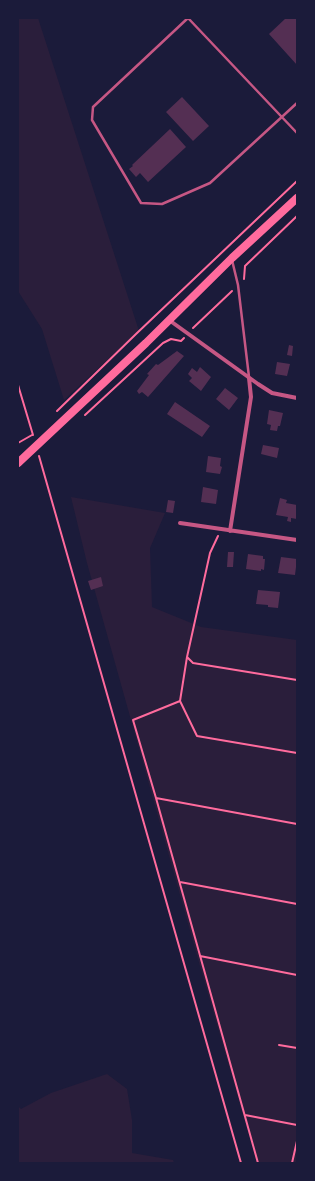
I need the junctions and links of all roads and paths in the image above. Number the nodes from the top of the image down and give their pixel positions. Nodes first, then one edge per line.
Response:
1 (188, 18) edge
2 (297, 103) edge
3 (282, 118) junction
4 (297, 133) edge
5 (297, 181) edge
6 (297, 198) edge
7 (297, 216) edge
8 (232, 258) junction
9 (238, 285) junction
10 (169, 320) junction
11 (188, 333) junction
12 (249, 378) junction
13 (18, 385) edge
14 (297, 398) edge
15 (53, 416) dead end
16 (83, 417) dead end
17 (36, 432) dead end
18 (33, 435) junction
19 (18, 443) edge
20 (39, 454) dead end
21 (18, 462) edge
22 (180, 523) dead end
23 (221, 529) junction
24 (230, 531) junction
25 (297, 540) edge
26 (187, 657) junction
27 (297, 680) edge
28 (180, 701) junction
29 (297, 753) edge
30 (156, 798) junction
31 (297, 824) edge
32 (180, 882) junction
33 (297, 904) edge
34 (200, 956) junction
35 (297, 975) edge
36 (279, 1045) dead end
37 (297, 1048) edge
38 (244, 1115) junction
39 (297, 1125) edge
40 (297, 1141) edge
41 (241, 1163) edge
42 (258, 1163) edge
43 (292, 1163) edge

1 - 3 lane
1 - 3 lane
2 - 3 lane
3 - 4 lane
5 - 15 path
6 - 8 main road
7 - 9 path
8 - 9 lane
8 - 10 main road
9 - 11 path
9 - 12 lane
10 - 11 street
10 - 21 main road
11 - 12 street
11 - 16 path
12 - 14 street
12 - 24 street
13 - 18 path
17 - 18 path
18 - 19 path
20 - 41 path
22 - 23 street
23 - 24 street
23 - 26 path
24 - 25 street
26 - 27 path
26 - 28 path
28 - 29 path
28 - 30 path
30 - 31 path
30 - 32 path
32 - 33 path
32 - 34 path
34 - 35 path
34 - 38 path
36 - 37 path
38 - 39 path
38 - 42 path
40 - 43 path

